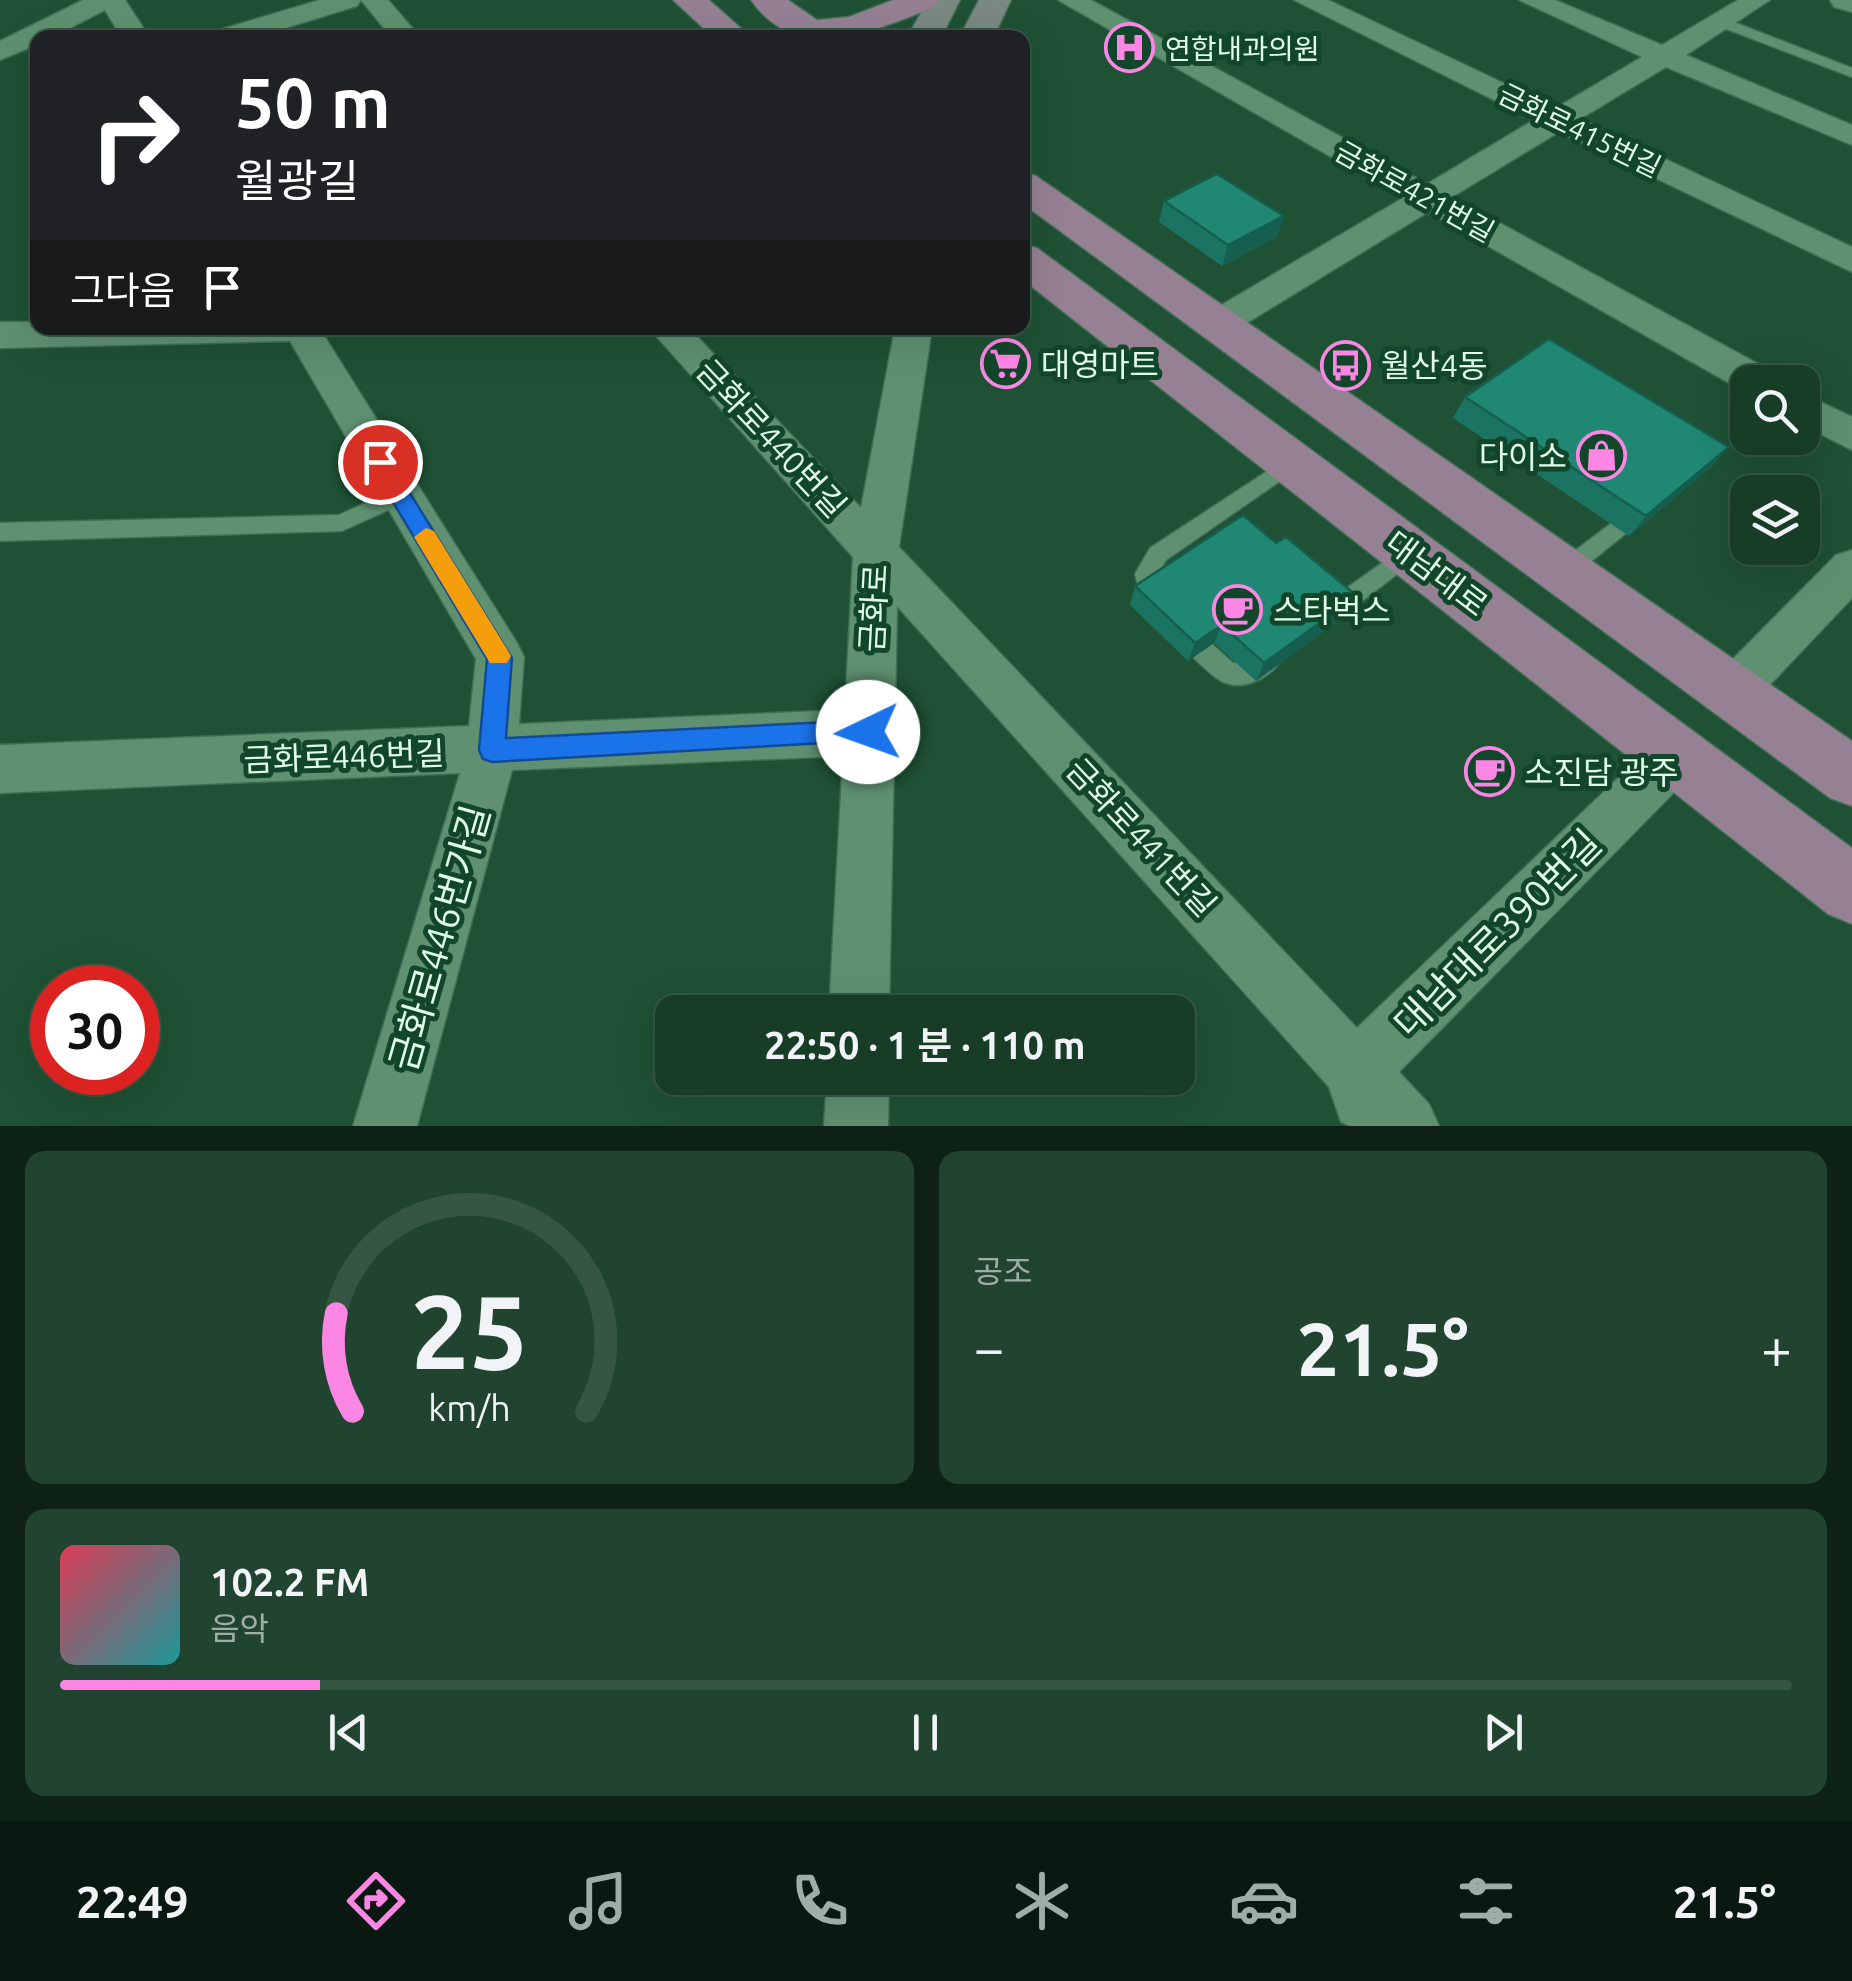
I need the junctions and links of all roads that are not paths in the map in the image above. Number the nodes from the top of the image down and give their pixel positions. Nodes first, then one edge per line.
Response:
1 (104, 0) edge
2 (112, 0) edge
3 (348, 0) edge
4 (374, 0) edge
5 (689, 0) edge
6 (768, 0) edge
7 (922, 0) edge
8 (944, 0) edge
9 (995, 0) edge
10 (1071, 0) edge
11 (1307, 0) edge
12 (1532, 0) edge
13 (1757, 0) edge
14 (1722, 22) junction
15 (44, 30) edge
16 (131, 30) edge
17 (249, 30) edge
18 (400, 30) edge
19 (726, 30) edge
20 (809, 30) edge
21 (835, 30) edge
22 (928, 30) edge
23 (980, 30) edge
24 (30, 37) edge
25 (0, 52) edge
26 (1664, 56) junction
27 (1852, 73) edge
28 (1556, 118) junction
29 (1852, 136) edge
30 (1030, 190) edge
31 (1426, 196) junction
32 (1852, 261) edge
33 (1030, 263) edge
34 (1219, 322) junction
35 (155, 335) edge
36 (308, 335) edge
37 (675, 335) edge
38 (913, 335) edge
39 (6, 342) edge
40 (1730, 366) edge
41 (1820, 417) edge
42 (1852, 435) edge
43 (1292, 464) junction
44 (400, 495) junction
45 (1617, 528) dead end
46 (0, 532) edge
47 (876, 549) junction
48 (1410, 552) junction
49 (1852, 568) edge
50 (1564, 570) junction
51 (1314, 625) edge
52 (1282, 649) edge
53 (1733, 691) junction
54 (868, 732) junction
55 (492, 750) junction
56 (1677, 755) junction
57 (1852, 776) edge
58 (7, 780) edge
59 (1852, 890) edge
60 (860, 995) edge
61 (857, 1095) edge
62 (1363, 1099) edge
63 (385, 1126) edge
64 (856, 1126) edge
65 (1408, 1126) edge

1 - 15 street
2 - 16 street
3 - 17 street
4 - 18 street
5 - 19 main road
6 - 20 main road
7 - 21 main road
8 - 22 main road
9 - 23 main road
10 - 31 street, 금화로421번길
11 - 28 street, 금화로415번길
12 - 26 street
13 - 14 street
14 - 26 street
14 - 27 lane
24 - 25 street
26 - 28 street
26 - 29 street
28 - 31 street
28 - 32 street, 금화로415번길
30 - 34 main road
31 - 34 street
31 - 40 street, 금화로421번길
33 - 43 main road, 대남대로
34 - 50 main road
35 - 39 street
36 - 44 street, 금화로446번가길
37 - 47 street, 금화로440번길
38 - 47 street, 금화로
41 - 42 street
43 - 48 main road, 대남대로
43 - 52 lane
44 - 46 lane
44 - 55 street, 금화로446번가길
45 - 50 lane
47 - 54 street, 금화로
47 - 62 street, 금화로441번길
48 - 51 lane
48 - 56 main road, 대남대로
49 - 53 street
50 - 53 main road
53 - 57 main road
54 - 55 street, 금화로446번길
54 - 60 street, 금화로
55 - 58 street, 금화로446번길
55 - 63 street, 금화로446번가길
56 - 59 main road, 대남대로
56 - 62 street, 대남대로390번길
61 - 64 street
62 - 65 street, 금화로441번길

